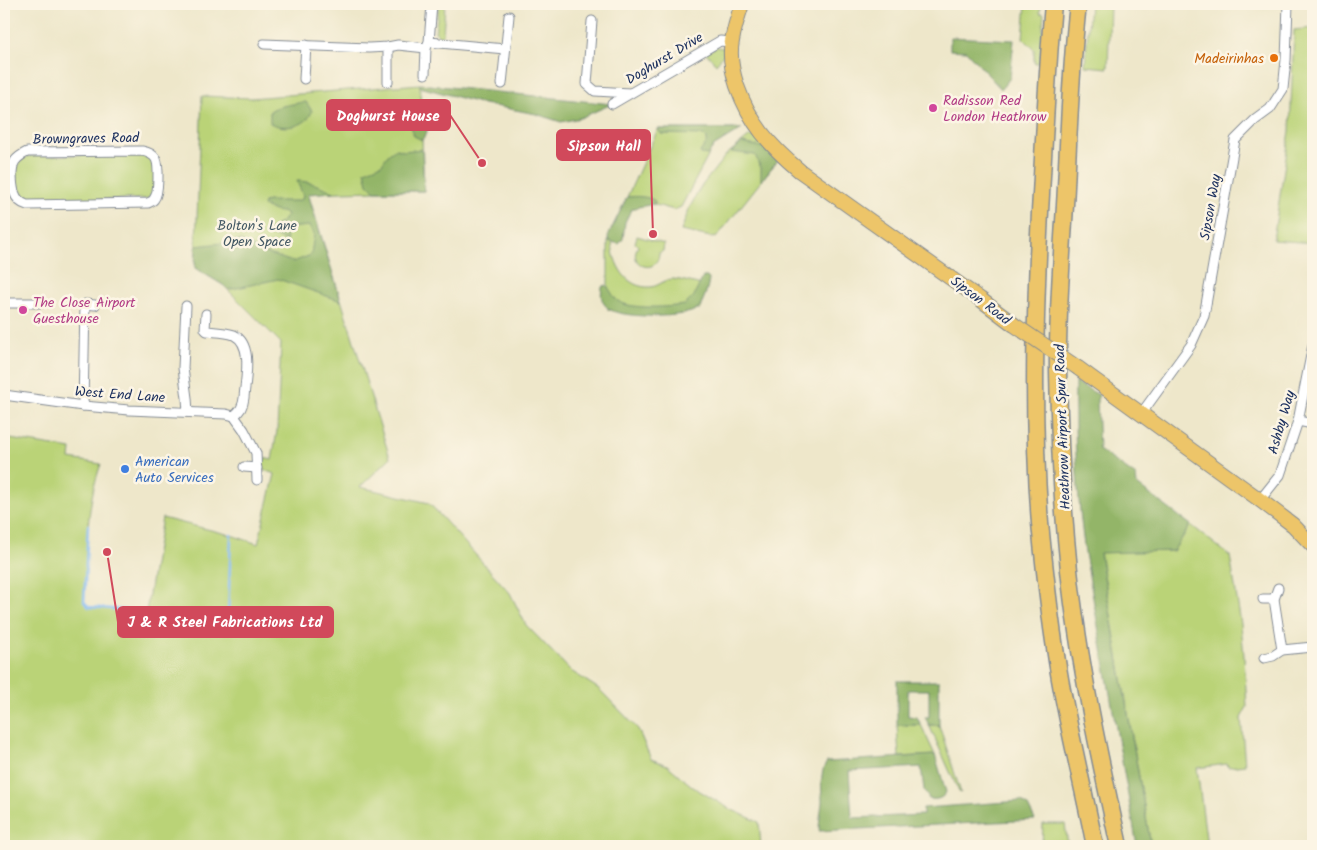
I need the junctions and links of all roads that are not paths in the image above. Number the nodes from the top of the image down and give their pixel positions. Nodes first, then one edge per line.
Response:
1 (432, 4) edge
2 (742, 4) edge
3 (1053, 4) edge
4 (1078, 4) edge
5 (1288, 4) edge
6 (509, 16) dead end
7 (592, 21) dead end
8 (731, 42) junction
9 (264, 44) dead end
10 (306, 45) junction
11 (427, 45) junction
12 (388, 47) junction
13 (505, 49) junction
14 (425, 74) dead end
15 (304, 79) dead end
16 (388, 82) dead end
17 (502, 84) dead end
18 (631, 94) junction
19 (612, 104) dead end
20 (8, 180) edge
21 (4, 303) edge
22 (41, 303) dead end
23 (95, 304) dead end
24 (186, 306) dead end
25 (206, 314) dead end
26 (1313, 344) edge
27 (4, 395) edge
28 (83, 406) junction
29 (188, 412) junction
30 (1141, 414) junction
31 (234, 416) junction
32 (1298, 421) junction
33 (1313, 424) edge
34 (244, 466) dead end
35 (257, 468) junction
36 (257, 480) dead end
37 (1260, 500) junction
38 (1313, 545) edge
39 (1278, 588) dead end
40 (1263, 599) dead end
41 (1274, 599) junction
42 (1313, 647) edge
43 (1282, 650) junction
44 (1264, 658) dead end
45 (1095, 846) edge
46 (1119, 846) edge

1 - 11 street
2 - 8 main road, Sipson Road
3 - 45 highway, Heathrow Airport Spur Road
4 - 46 highway, Heathrow Airport Spur Road
5 - 30 street, Sipson Way
6 - 13 street
7 - 18 street
8 - 18 street, Doghurst Drive
8 - 30 main road, Sipson Road, bridge
9 - 10 street
10 - 12 street
10 - 15 street
11 - 12 street
11 - 13 street
11 - 14 street
12 - 16 street
13 - 17 street
18 - 19 street, Doghurst Drive
20 - 20 street, Browngraves Road
21 - 22 street
23 - 28 street
24 - 29 street
25 - 31 street
26 - 32 street, Ashby Way
27 - 28 street, West End Lane
28 - 29 street, West End Lane
29 - 31 street, West End Lane
30 - 37 main road, Sipson Road
31 - 35 street
32 - 33 street
32 - 37 street, Ashby Way
34 - 35 street
35 - 36 street
37 - 38 main road, Sipson Road
39 - 41 street
40 - 41 street
41 - 43 street
42 - 43 street
43 - 44 street

